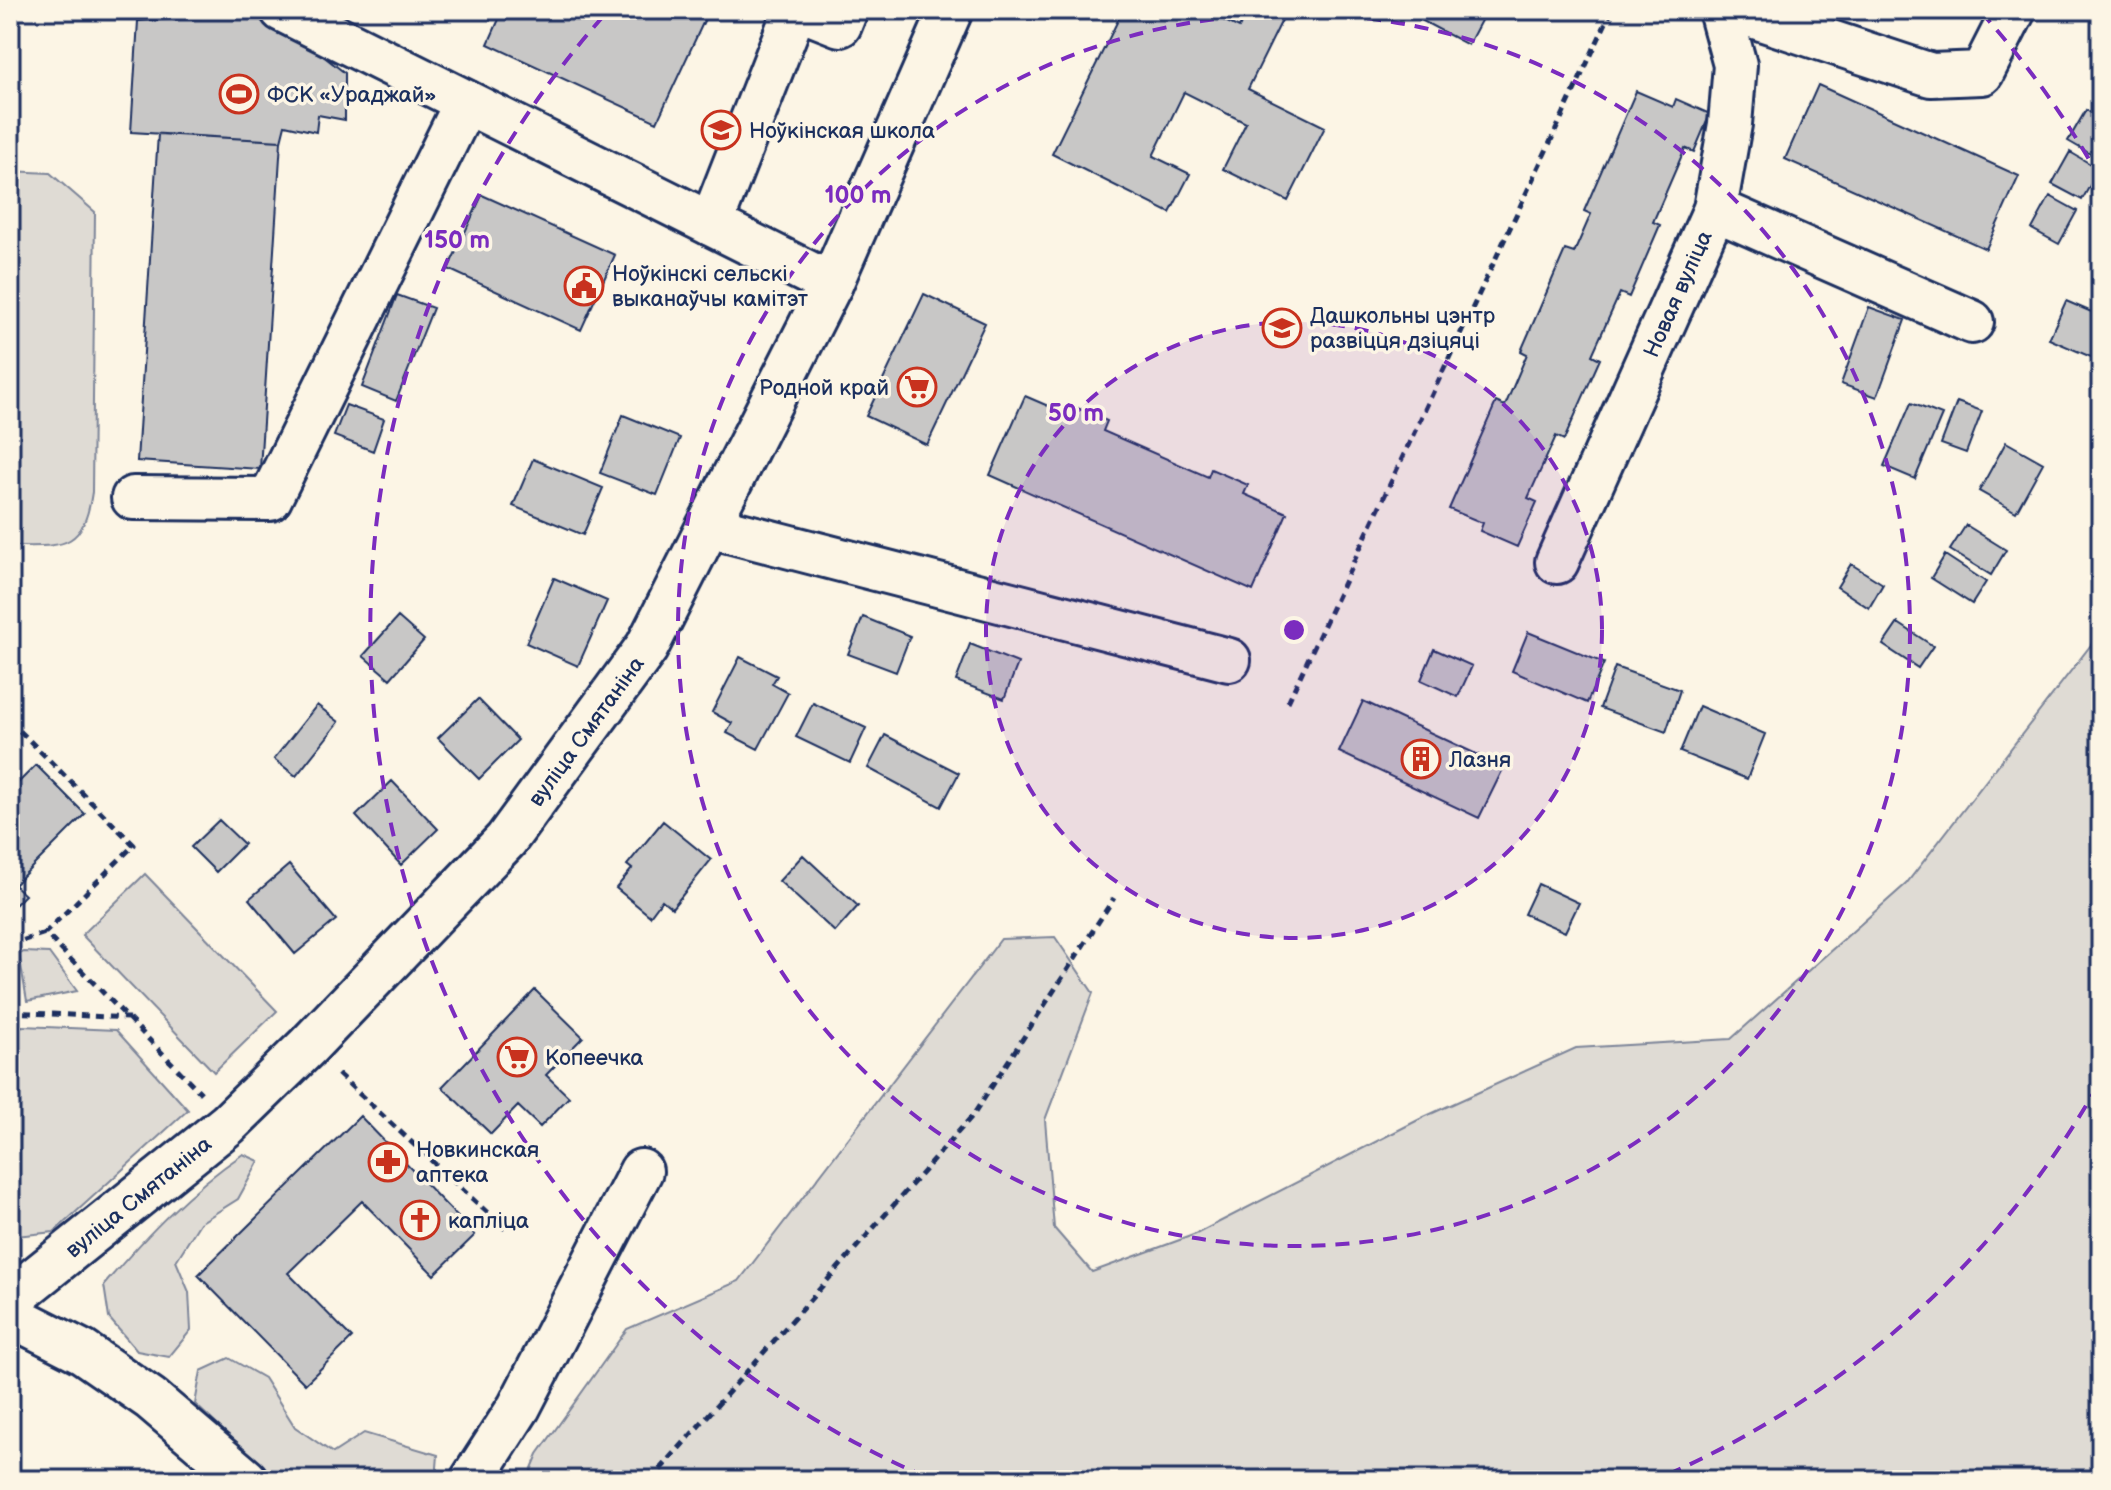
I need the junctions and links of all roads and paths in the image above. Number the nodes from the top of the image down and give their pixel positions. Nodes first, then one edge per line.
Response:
1 (282, 10) edge
2 (795, 10) edge
3 (802, 10) edge
4 (846, 10) edge
5 (951, 10) edge
6 (1612, 10) edge
7 (1720, 10) edge
8 (1734, 10) edge
9 (2014, 10) edge
10 (466, 102) junction
11 (1715, 209) junction
12 (711, 224) junction
13 (831, 284) junction
14 (1972, 322) dead end
15 (133, 498) dead end
16 (709, 526) junction
17 (1557, 562) dead end
18 (1229, 660) dead end
19 (1288, 702) dead end
20 (10, 721) edge
21 (1114, 898) dead end
22 (45, 933) junction
23 (10, 945) edge
24 (10, 988) edge
25 (10, 1003) edge
26 (10, 1012) edge
27 (129, 1018) junction
28 (308, 1046) junction
29 (228, 1124) junction
30 (641, 1171) dead end
31 (505, 1229) dead end
32 (10, 1299) edge
33 (10, 1315) edge
34 (246, 1480) edge
35 (472, 1480) edge
36 (651, 1480) edge

1 - 10 street
2 - 12 street
3 - 4 street
5 - 13 street, вуліца Смятаніна
6 - 19 path
7 - 11 street, Новая вуліца
8 - 9 street
10 - 12 street
10 - 15 street
11 - 14 street
11 - 17 street, Новая вуліца
12 - 13 street
13 - 16 street, вуліца Смятаніна
16 - 18 street
16 - 28 street, вуліца Смятаніна
20 - 22 path
21 - 36 path
22 - 23 path
22 - 27 path
24 - 25 path
26 - 27 path
27 - 29 path
28 - 29 street, вуліца Смятаніна
28 - 31 path
29 - 32 street, вуліца Смятаніна
30 - 35 street
33 - 34 street

